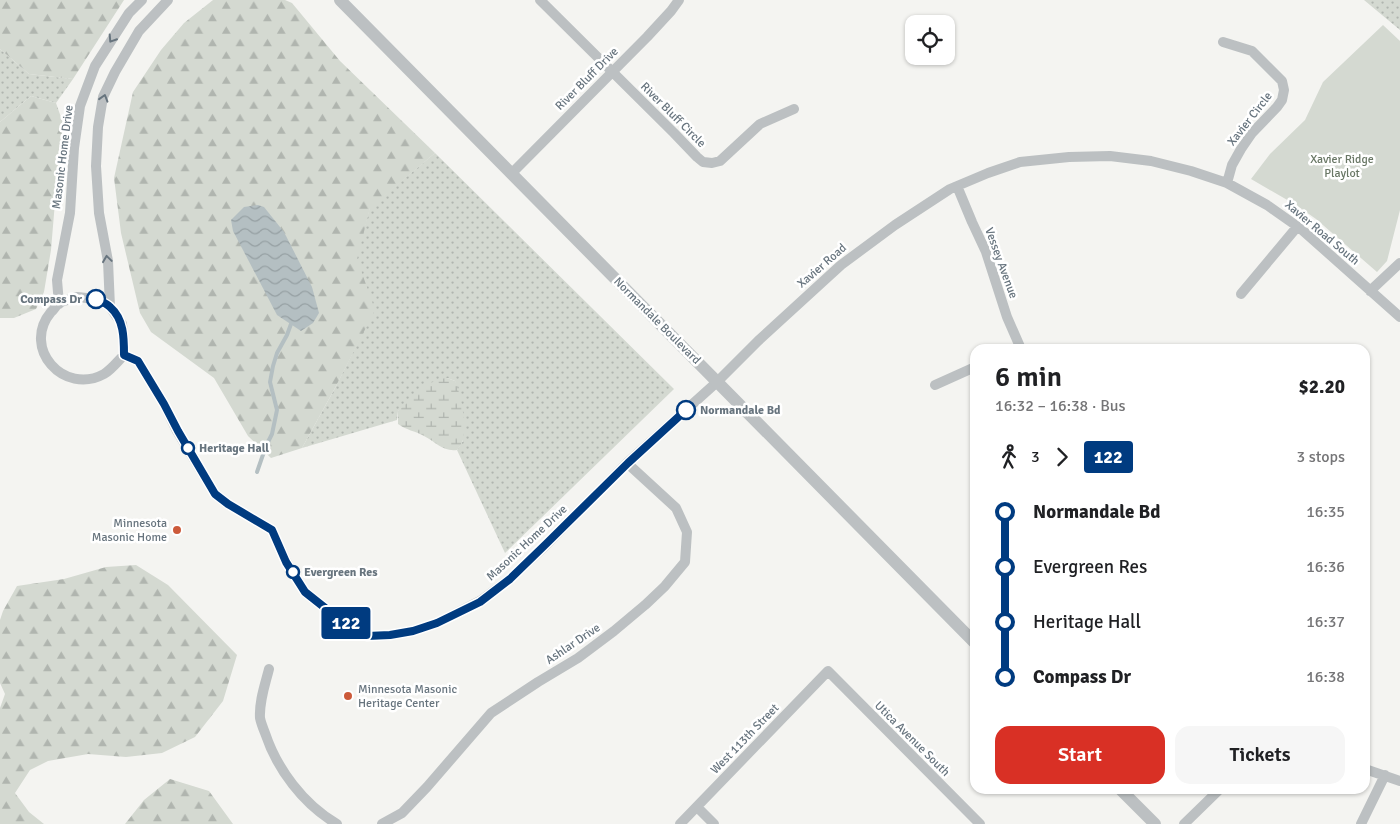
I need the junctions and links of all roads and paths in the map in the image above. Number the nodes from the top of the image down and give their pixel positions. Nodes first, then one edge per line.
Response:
1 (142, 0) edge
2 (168, 0) edge
3 (340, 0) edge
4 (540, 0) edge
5 (679, 0) edge
6 (1223, 42) dead end
7 (612, 72) junction
8 (794, 109) dead end
9 (510, 174) junction
10 (1227, 183) junction
11 (957, 186) junction
12 (1297, 227) junction
13 (1400, 263) edge
14 (1370, 291) junction
15 (1241, 294) dead end
16 (59, 304) junction
17 (110, 307) junction
18 (1400, 317) edge
19 (1017, 344) edge
20 (124, 355) junction
21 (970, 369) edge
22 (716, 382) junction
23 (935, 385) dead end
24 (628, 463) junction
25 (970, 638) edge
26 (269, 669) dead end
27 (828, 671) joint
28 (1370, 770) edge
29 (1385, 776) junction
30 (1400, 781) edge
31 (1125, 794) edge
32 (1215, 794) edge
33 (697, 806) junction
34 (337, 824) edge
35 (382, 824) edge
36 (680, 824) edge
37 (714, 824) edge
38 (980, 824) edge
39 (1155, 824) edge
40 (1184, 824) edge
41 (1361, 824) edge

1 -> 16 street, Masonic Home Drive
17 -> 2 street
3 - 9 street, Normandale Boulevard
4 - 7 street, River Bluff Circle
5 - 7 street, River Bluff Drive
6 - 10 street, Xavier Circle
7 - 8 street, River Bluff Circle
7 - 9 street, River Bluff Drive
9 - 22 street, Normandale Boulevard
10 - 11 street, Xavier Road South
10 - 12 street, Xavier Road South
11 - 19 street, Vessey Avenue
11 - 22 street, Xavier Road
12 - 14 street, Xavier Road South
12 - 15 street
13 - 14 street
14 - 18 street, Xavier Road South
16 - 17 street
16 - 20 street
17 - 20 street
20 - 24 street, Masonic Home Drive
21 - 23 street
22 - 24 street, Masonic Home Drive
22 - 25 street, Normandale Boulevard
24 - 35 street, Ashlar Drive
26 - 34 street
27 - 33 street, West 113th Street
27 - 38 street, Utica Avenue South
28 - 29 street
29 - 30 street
29 - 41 street
31 - 39 street
32 - 40 street
33 - 36 street, West 113th Street
33 - 37 street

